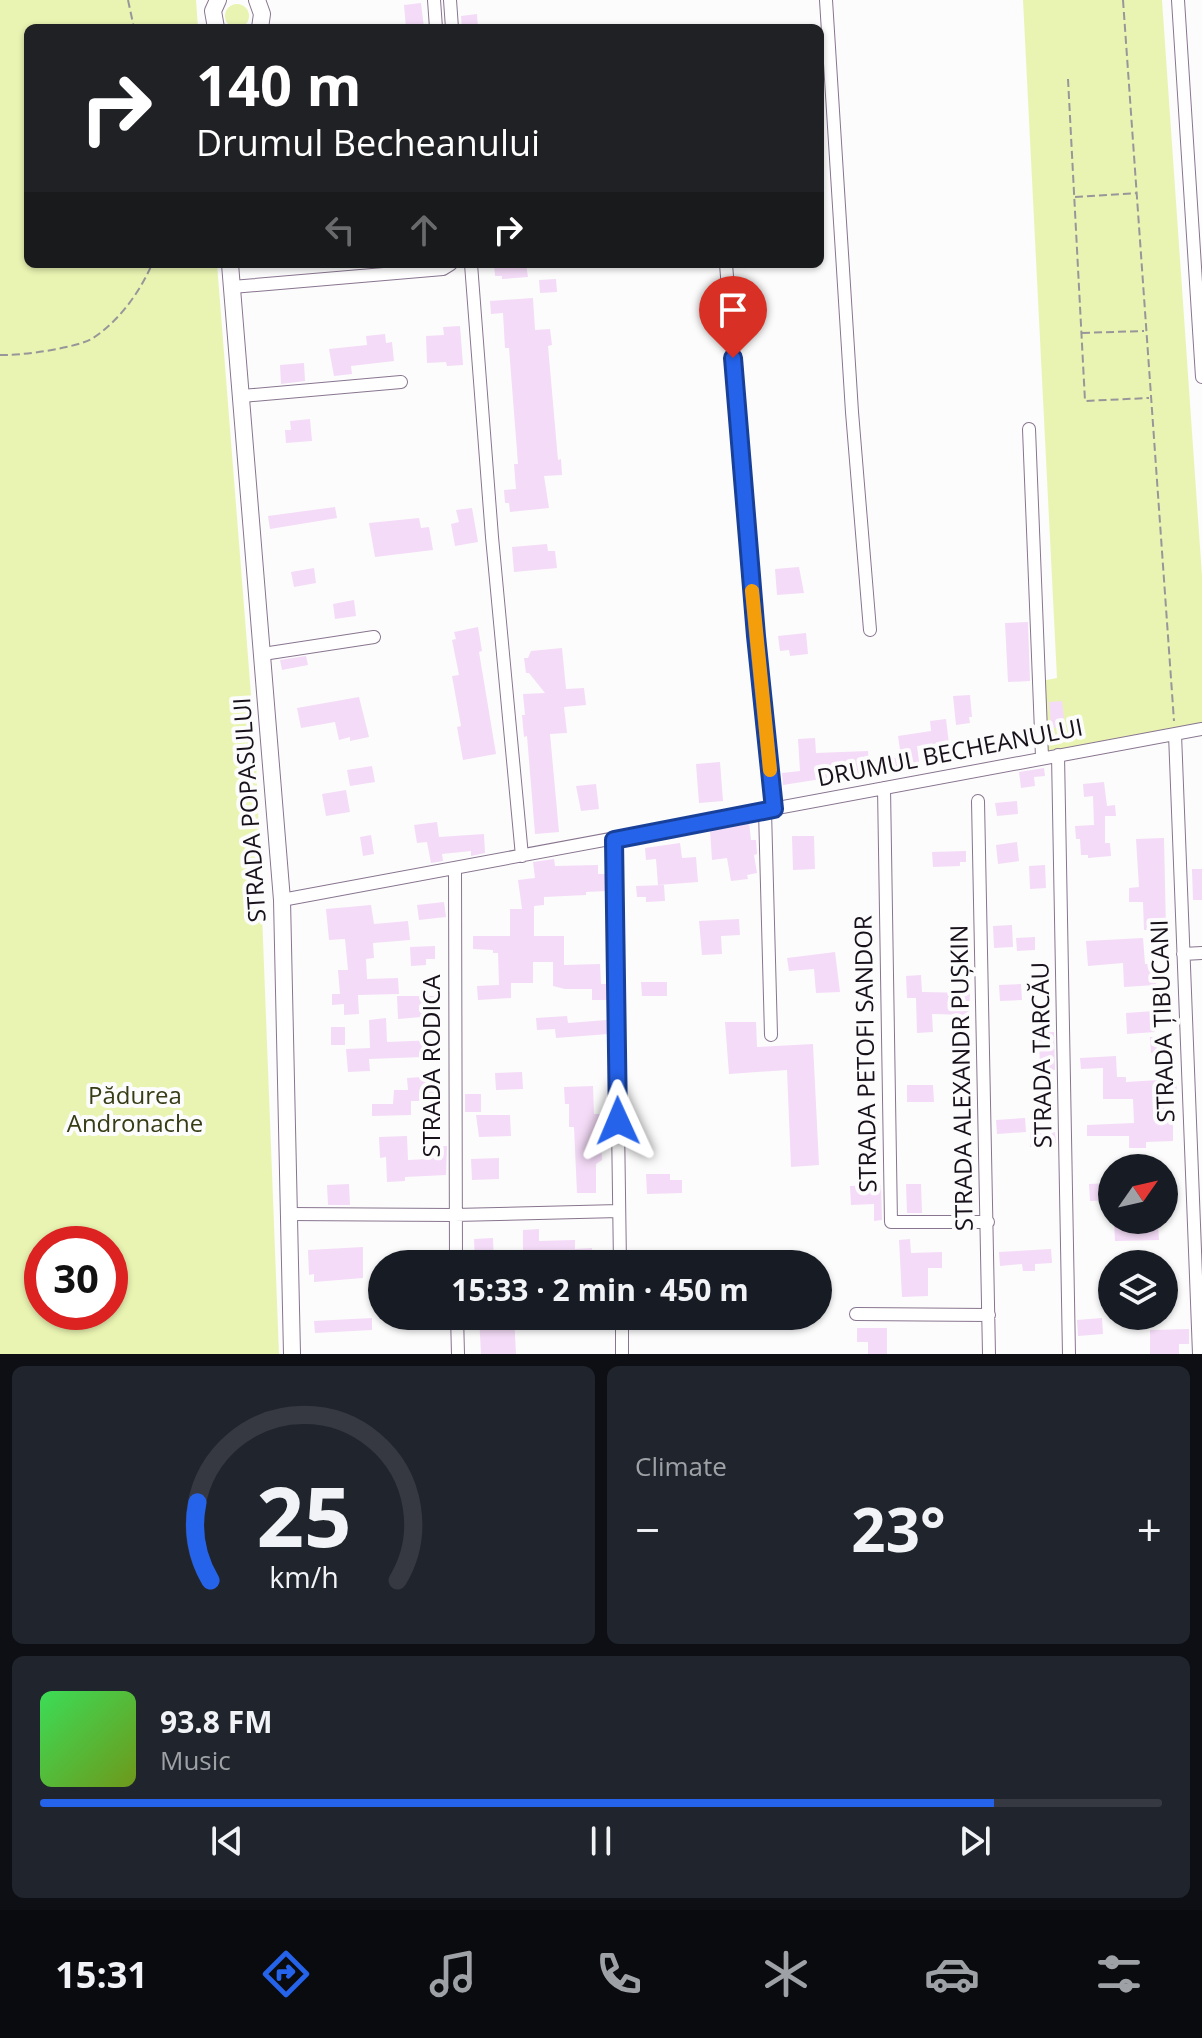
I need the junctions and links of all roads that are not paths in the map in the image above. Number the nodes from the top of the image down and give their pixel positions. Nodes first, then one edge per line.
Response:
1 (434, 0) edge
2 (450, 0) edge
3 (826, 0) edge
4 (1178, 0) edge
5 (215, 2) edge
6 (263, 3) edge
7 (215, 24) edge
8 (260, 24) edge
9 (436, 24) edge
10 (452, 24) edge
11 (230, 268) edge
12 (445, 268) edge
13 (471, 268) edge
14 (726, 268) edge
15 (232, 287) junction
16 (1202, 377) edge
17 (401, 382) dead end
18 (242, 396) junction
19 (1029, 429) dead end
20 (870, 630) dead end
21 (374, 637) dead end
22 (263, 654) junction
23 (1202, 729) edge
24 (1175, 734) junction
25 (1058, 755) junction
26 (1042, 757) junction
27 (884, 788) junction
28 (978, 801) dead end
29 (769, 810) junction
30 (614, 840) junction
31 (522, 856) junction
32 (455, 868) junction
33 (282, 900) junction
34 (1202, 953) edge
35 (1183, 954) junction
36 (771, 1035) dead end
37 (1196, 1166) edge
38 (619, 1211) junction
39 (288, 1214) junction
40 (454, 1215) junction
41 (988, 1222) junction
42 (455, 1250) edge
43 (620, 1250) edge
44 (856, 1314) dead end
45 (989, 1315) junction
46 (457, 1330) edge
47 (622, 1330) edge
48 (292, 1354) edge
49 (458, 1354) edge
50 (622, 1354) edge
51 (989, 1354) edge
52 (1069, 1354) edge
53 (1199, 1354) edge

1 - 9 street
2 - 10 street
3 - 20 street
4 - 16 street
5 - 7 street
6 - 8 street
11 - 15 street, STRADA POPASULUI
12 - 15 street
13 - 31 street
14 - 29 street
15 - 18 street, STRADA POPASULUI
17 - 18 street
18 - 22 street, STRADA POPASULUI
19 - 26 street
21 - 22 street
22 - 33 street, STRADA POPASULUI
23 - 24 street, DRUMUL BECHEANULUI
24 - 25 street, DRUMUL BECHEANULUI
24 - 35 street, STRADA ȚIBUCANI
25 - 26 street, DRUMUL BECHEANULUI
25 - 52 street, STRADA TARCĂU
26 - 27 street, DRUMUL BECHEANULUI
27 - 29 street, DRUMUL BECHEANULUI
27 - 41 street, STRADA PETOFI SANDOR
28 - 41 street, STRADA ALEXANDR PUȘKIN
29 - 30 street, DRUMUL BECHEANULUI
29 - 36 street
30 - 31 street, DRUMUL BECHEANULUI
30 - 38 street
31 - 32 street, DRUMUL BECHEANULUI
32 - 33 street, DRUMUL BECHEANULUI
32 - 40 street, STRADA RODICA
33 - 39 street, STRADA POPASULUI
34 - 35 street
35 - 37 street, STRADA ȚIBUCANI
37 - 53 street, STRADA ȚIBUCANI
38 - 40 street
38 - 43 street
39 - 40 street
39 - 48 street, STRADA POPASULUI
40 - 42 street, STRADA RODICA
41 - 45 street, STRADA ALEXANDR PUȘKIN
44 - 45 street
45 - 51 street, STRADA ALEXANDR PUȘKIN
46 - 49 street
47 - 50 street

